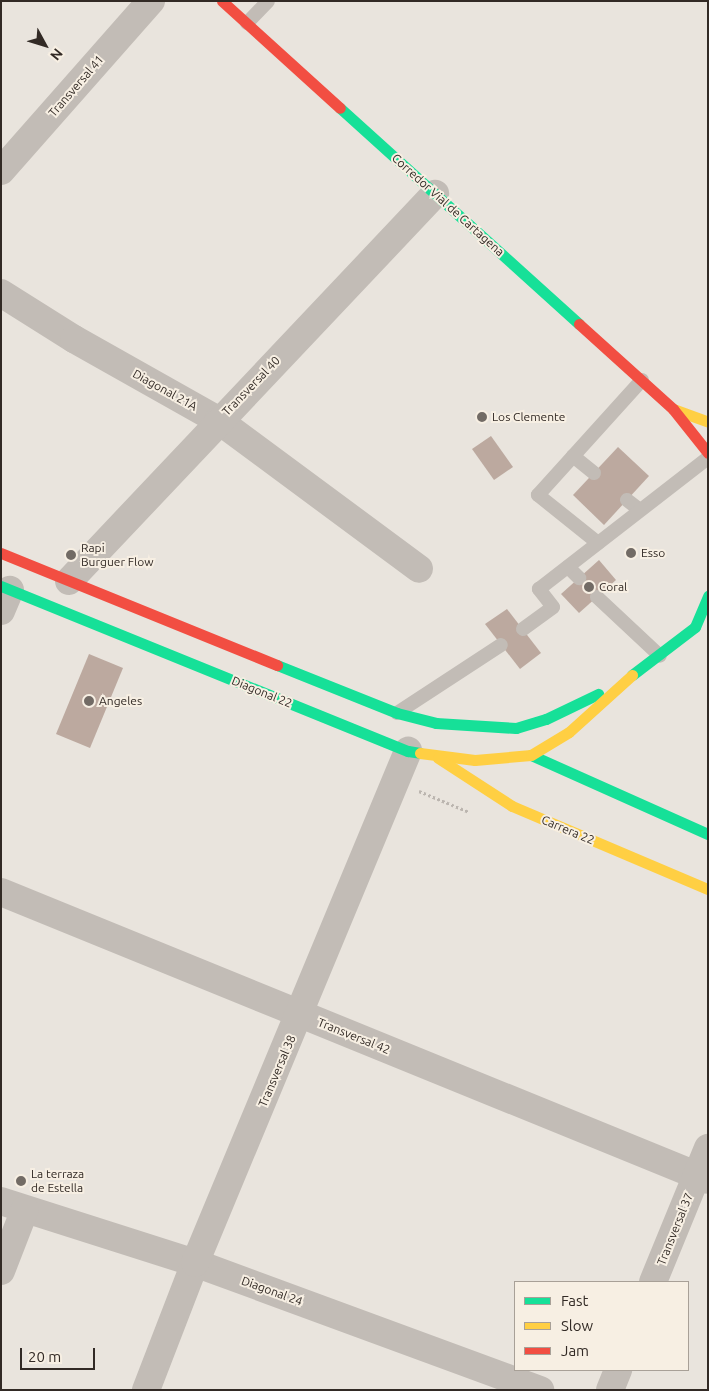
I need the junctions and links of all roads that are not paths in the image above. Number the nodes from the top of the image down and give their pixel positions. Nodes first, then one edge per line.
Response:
1 (151, 1) edge
2 (222, 1) edge
3 (268, 1) edge
4 (247, 22) junction
5 (1, 171) edge
6 (435, 194) junction
7 (1, 293) edge
8 (642, 380) junction
9 (673, 409) junction
10 (218, 420) junction
11 (708, 422) edge
12 (708, 453) edge
13 (573, 456) junction
14 (708, 458) edge
15 (594, 473) dead end
16 (627, 500) dead end
17 (640, 510) junction
18 (598, 543) junction
19 (1, 554) edge
20 (568, 566) junction
21 (419, 569) dead end
22 (579, 578) dead end
23 (69, 580) junction
24 (4, 596) edge
25 (708, 596) edge
26 (597, 597) dead end
27 (708, 615) edge
28 (182, 626) junction
29 (695, 627) junction
30 (523, 629) dead end
31 (501, 645) dead end
32 (172, 656) junction
33 (660, 656) junction
34 (622, 682) junction
35 (397, 713) junction
36 (408, 751) junction
37 (531, 755) junction
38 (437, 757) junction
39 (708, 834) edge
40 (708, 889) edge
41 (1, 892) edge
42 (301, 1014) junction
43 (708, 1148) edge
44 (702, 1178) edge
45 (13, 1205) edge
46 (195, 1263) junction
47 (1, 1271) edge
48 (653, 1281) edge
49 (618, 1371) edge
50 (146, 1390) edge
51 (540, 1390) edge
52 (610, 1390) edge

1 - 5 street, Transversal 41
2 - 4 main road, Corredor Vial de Cartagena
3 - 4 lane
4 - 6 main road, Corredor Vial de Cartagena
6 - 8 main road, Corredor Vial de Cartagena
6 - 10 street, Transversal 40
7 - 10 street, Diagonal 21A
8 - 9 main road, Corredor Vial de Cartagena
8 - 13 lane
9 - 11 main road
9 - 12 main road
10 - 21 street, Diagonal 21A
10 - 23 street, Transversal 40
13 - 15 lane
13 - 18 lane
14 - 17 lane
16 - 17 lane
17 - 18 lane
18 - 20 lane
19 - 23 main road
20 - 22 lane
20 - 30 lane
23 - 28 main road
24 - 32 main road, Diagonal 22
25 - 29 main road
26 - 33 lane
27 - 29 main road
28 - 32 main road
28 - 35 main road
29 - 33 main road
31 - 35 lane
32 - 36 main road, Diagonal 22
33 - 34 main road
34 - 35 main road
34 - 37 main road
36 - 38 main road, Diagonal 22
36 - 42 street, Transversal 38
37 - 38 main road, Diagonal 22
37 - 39 main road
38 - 40 main road, Carrera 22
41 - 42 street, Transversal 42
42 - 44 street, Transversal 42
42 - 46 street, Transversal 38
43 - 44 street, Transversal 37
44 - 48 street, Transversal 37
45 - 46 street, Diagonal 24
45 - 47 street
46 - 50 street, Transversal 38
46 - 51 street, Diagonal 24
49 - 52 street

